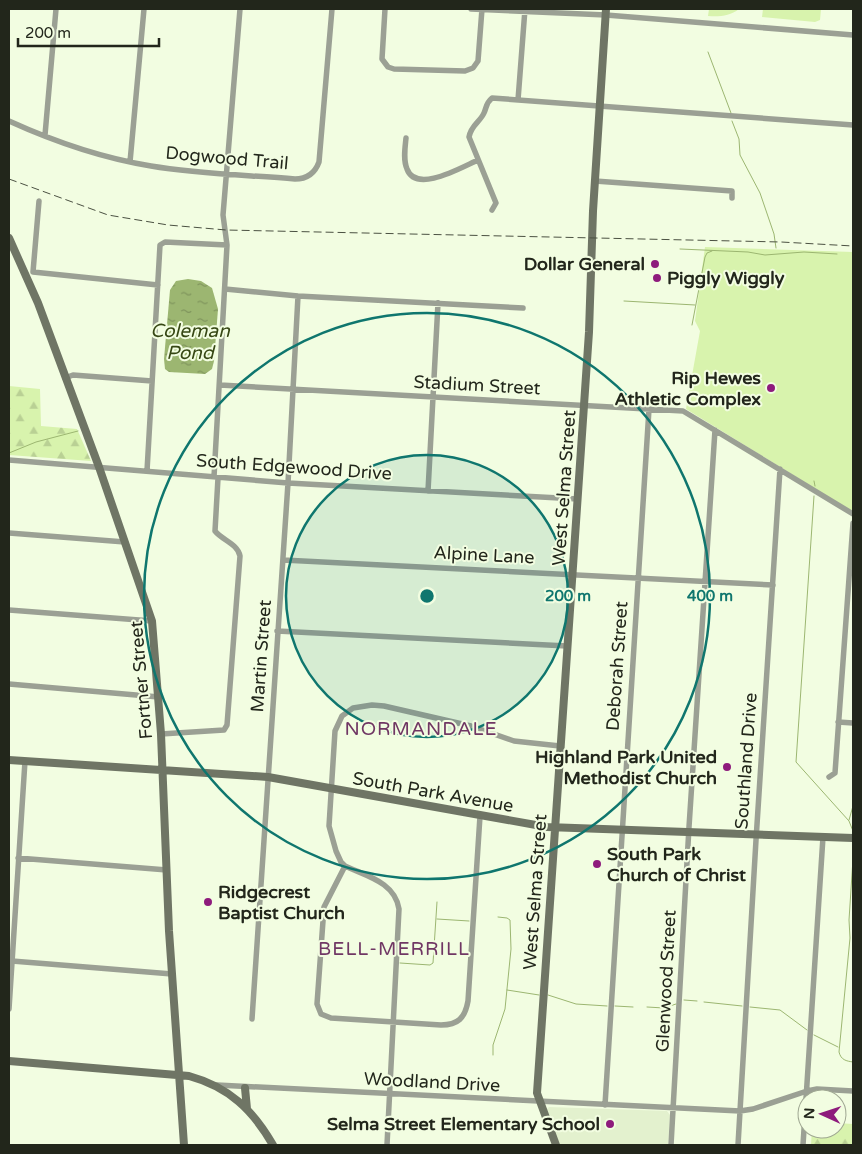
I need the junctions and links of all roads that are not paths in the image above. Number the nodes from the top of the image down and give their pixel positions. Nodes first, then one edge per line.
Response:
1 (56, 9) edge
2 (144, 9) edge
3 (240, 9) edge
4 (332, 9) edge
5 (385, 9) edge
6 (471, 9) edge
7 (482, 9) edge
8 (525, 10) edge
9 (606, 12) edge
10 (853, 35) edge
11 (518, 100) junction
12 (600, 106) junction
13 (9, 120) edge
14 (853, 125) edge
15 (45, 135) junction
16 (406, 138) dead end
17 (478, 160) junction
18 (130, 162) junction
19 (226, 174) junction
20 (595, 181) junction
21 (732, 198) dead end
22 (38, 201) dead end
23 (492, 210) dead end
24 (9, 238) edge
25 (227, 246) junction
26 (30, 275) junction
27 (158, 286) junction
28 (225, 289) junction
29 (298, 296) junction
30 (438, 302) junction
31 (523, 308) dead end
32 (65, 378) junction
33 (152, 381) junction
34 (220, 385) junction
35 (293, 391) junction
36 (433, 398) junction
37 (584, 406) junction
38 (649, 409) junction
39 (715, 430) junction
40 (9, 460) edge
41 (99, 467) junction
42 (780, 469) junction
43 (148, 471) junction
44 (216, 477) junction
45 (288, 483) junction
46 (428, 491) junction
47 (578, 499) junction
48 (853, 514) edge
49 (853, 523) edge
50 (9, 534) edge
51 (125, 542) junction
52 (283, 560) junction
53 (573, 575) junction
54 (638, 578) junction
55 (705, 581) junction
56 (773, 585) junction
57 (9, 610) edge
58 (152, 621) junction
59 (277, 631) junction
60 (567, 646) junction
61 (9, 684) edge
62 (159, 697) junction
63 (838, 722) junction
64 (853, 723) edge
65 (162, 734) junction
66 (560, 746) junction
67 (9, 760) edge
68 (25, 761) junction
69 (163, 770) junction
70 (268, 776) junction
71 (829, 778) dead end
72 (331, 788) junction
73 (480, 816) junction
74 (555, 828) junction
75 (621, 831) junction
76 (689, 832) junction
77 (756, 834) junction
78 (823, 837) junction
79 (853, 838) edge
80 (18, 858) junction
81 (345, 866) junction
82 (166, 870) junction
83 (12, 961) junction
84 (172, 974) junction
85 (9, 1009) edge
86 (252, 1018) dead end
87 (393, 1022) junction
88 (9, 1061) edge
89 (180, 1075) junction
90 (216, 1085) junction
91 (245, 1088) junction
92 (807, 1089) edge
93 (797, 1094) edge
94 (389, 1095) junction
95 (540, 1102) junction
96 (605, 1105) junction
97 (674, 1108) junction
98 (247, 1109) junction
99 (740, 1112) junction
100 (184, 1145) edge
101 (274, 1145) edge
102 (387, 1145) edge
103 (556, 1145) edge
104 (671, 1145) edge
105 (738, 1145) edge

1 - 15 street
2 - 18 street
3 - 19 street
4 - 19 street, Dogwood Trail
5 - 7 street
6 - 7 street
7 - 8 street
8 - 9 street
8 - 11 street
9 - 10 street
9 - 12 street, West Selma Street
11 - 12 street
11 - 17 street
12 - 14 street
12 - 20 street, West Selma Street
13 - 15 street, Dogwood Trail
15 - 18 street, Dogwood Trail
16 - 17 street
17 - 23 street
18 - 19 street, Dogwood Trail
19 - 25 street
20 - 21 street
20 - 37 street, West Selma Street
22 - 26 street
24 - 26 street, Fortner Street
25 - 27 street
25 - 28 street
26 - 27 street
26 - 32 street, Fortner Street
27 - 33 street
28 - 29 street
28 - 34 street
29 - 30 street
29 - 35 street, Martin Street
30 - 31 street
30 - 36 street
32 - 33 street
32 - 41 street, Fortner Street
33 - 43 street
34 - 35 street, Stadium Street
34 - 44 street
35 - 36 street, Stadium Street
35 - 45 street, Martin Street
36 - 37 street, Stadium Street
36 - 46 street
37 - 38 street, Stadium Street
37 - 47 street, West Selma Street
38 - 39 street, Stadium Street
38 - 54 street, Deborah Street
39 - 42 street, Stadium Street
39 - 55 street, Glenwood Street
40 - 41 street, South Edgewood Drive
41 - 43 street, South Edgewood Drive
41 - 51 street, Fortner Street
42 - 48 street, Stadium Street
42 - 56 street, Southland Drive
43 - 44 street, South Edgewood Drive
44 - 45 street, South Edgewood Drive
44 - 65 street
45 - 46 street, South Edgewood Drive
45 - 52 street, Martin Street
46 - 47 street, South Edgewood Drive
47 - 53 street, West Selma Street
49 - 63 street
50 - 51 street
51 - 58 street, Fortner Street
52 - 53 street, Alpine Lane
52 - 59 street, Martin Street
53 - 54 street, Alpine Lane
53 - 60 street, West Selma Street
54 - 55 street, Alpine Lane
54 - 75 street, Deborah Street
55 - 56 street, Alpine Lane
55 - 76 street, Glenwood Street
56 - 77 street, Southland Drive
57 - 58 street
58 - 62 street, Fortner Street
59 - 60 street
59 - 70 street, Martin Street
60 - 66 street, West Selma Street
61 - 62 street
62 - 65 street, Fortner Street
63 - 64 street
63 - 71 street
65 - 69 street, Fortner Street
66 - 72 street
66 - 74 street, West Selma Street
67 - 68 street, South Park Avenue
68 - 69 street, South Park Avenue
68 - 80 street
69 - 70 street, South Park Avenue
69 - 82 street, Fortner Street
70 - 72 street, South Park Avenue
70 - 86 street, Martin Street
72 - 73 street, South Park Avenue
72 - 81 street
73 - 74 street, South Park Avenue
73 - 87 street
74 - 75 street, South Park Avenue
74 - 95 street, West Selma Street
75 - 76 street, South Park Avenue
75 - 96 street, Deborah Street
76 - 77 street, South Park Avenue
76 - 97 street, Glenwood Street
77 - 78 street, South Park Avenue
77 - 99 street, Southland Drive
78 - 79 street, South Park Avenue
78 - 92 street
80 - 82 street
80 - 83 street
81 - 87 street
81 - 87 street
82 - 84 street, Fortner Street
83 - 84 street
83 - 85 street
84 - 89 street, Fortner Street
87 - 94 street
88 - 89 street, Woodland Drive
89 - 90 street, Woodland Drive
89 - 100 street, Fortner Street
90 - 91 street, Woodland Drive
90 - 98 street
91 - 94 street, Woodland Drive
91 - 98 street
93 - 99 street, Woodland Drive
94 - 95 street, Woodland Drive
94 - 102 street
95 - 96 street, Woodland Drive
95 - 103 street, West Selma Street
96 - 97 street, Woodland Drive
97 - 99 street, Woodland Drive
97 - 104 street, Glenwood Street
98 - 101 street
99 - 105 street, Southland Drive

